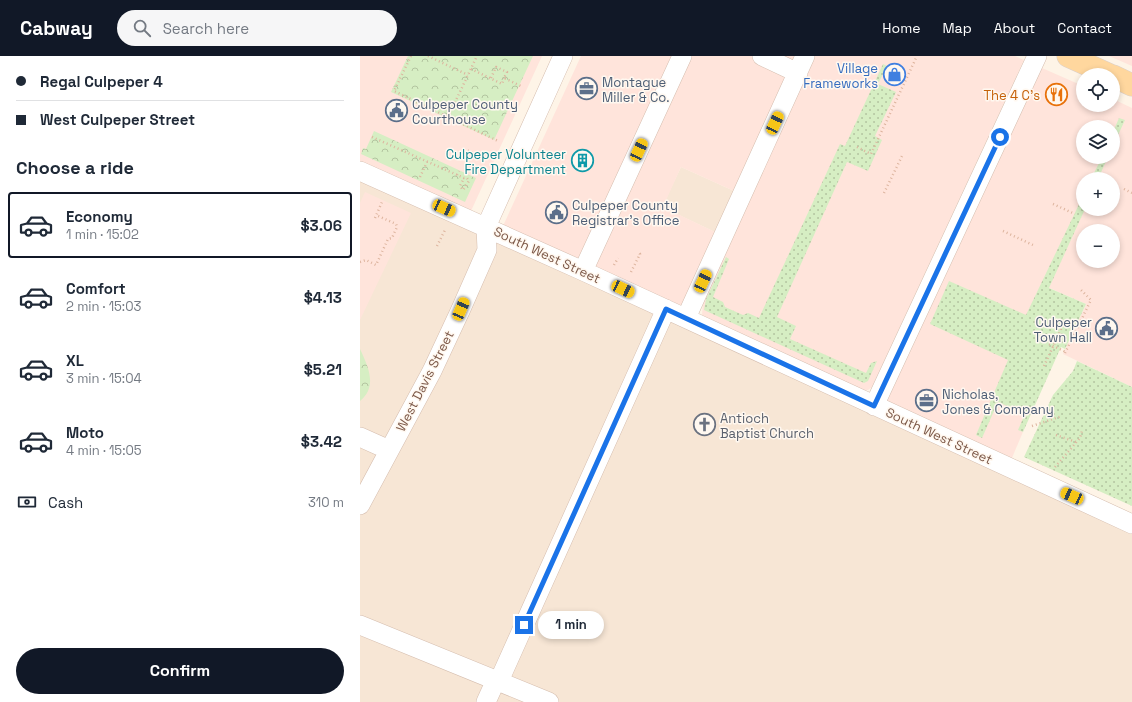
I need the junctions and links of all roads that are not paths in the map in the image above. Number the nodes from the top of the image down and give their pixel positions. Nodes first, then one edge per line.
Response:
1 (563, 56) edge
2 (682, 56) edge
3 (762, 56) edge
4 (1037, 56) edge
5 (1068, 56) edge
6 (802, 64) edge
7 (1095, 68) edge
8 (1120, 79) edge
9 (1132, 85) edge
10 (360, 171) edge
11 (486, 226) junction
12 (583, 271) junction
13 (666, 309) junction
14 (686, 318) junction
15 (874, 406) junction
16 (360, 437) edge
17 (388, 450) junction
18 (360, 505) edge
19 (1132, 524) edge
20 (360, 625) edge
21 (498, 680) junction
22 (486, 702) edge
23 (548, 702) edge

1 - 11 street, West Davis Street
2 - 12 street
3 - 6 street
4 - 15 street
5 - 7 main road
6 - 14 street
8 - 9 main road
10 - 11 street, South West Street
11 - 12 street, South West Street
11 - 17 street, West Davis Street
12 - 13 street, South West Street
13 - 14 street, South West Street
13 - 21 street
14 - 15 street, South West Street
15 - 19 street, South West Street
16 - 17 street
17 - 18 street, West Davis Street
20 - 21 street
21 - 22 street
21 - 23 street

